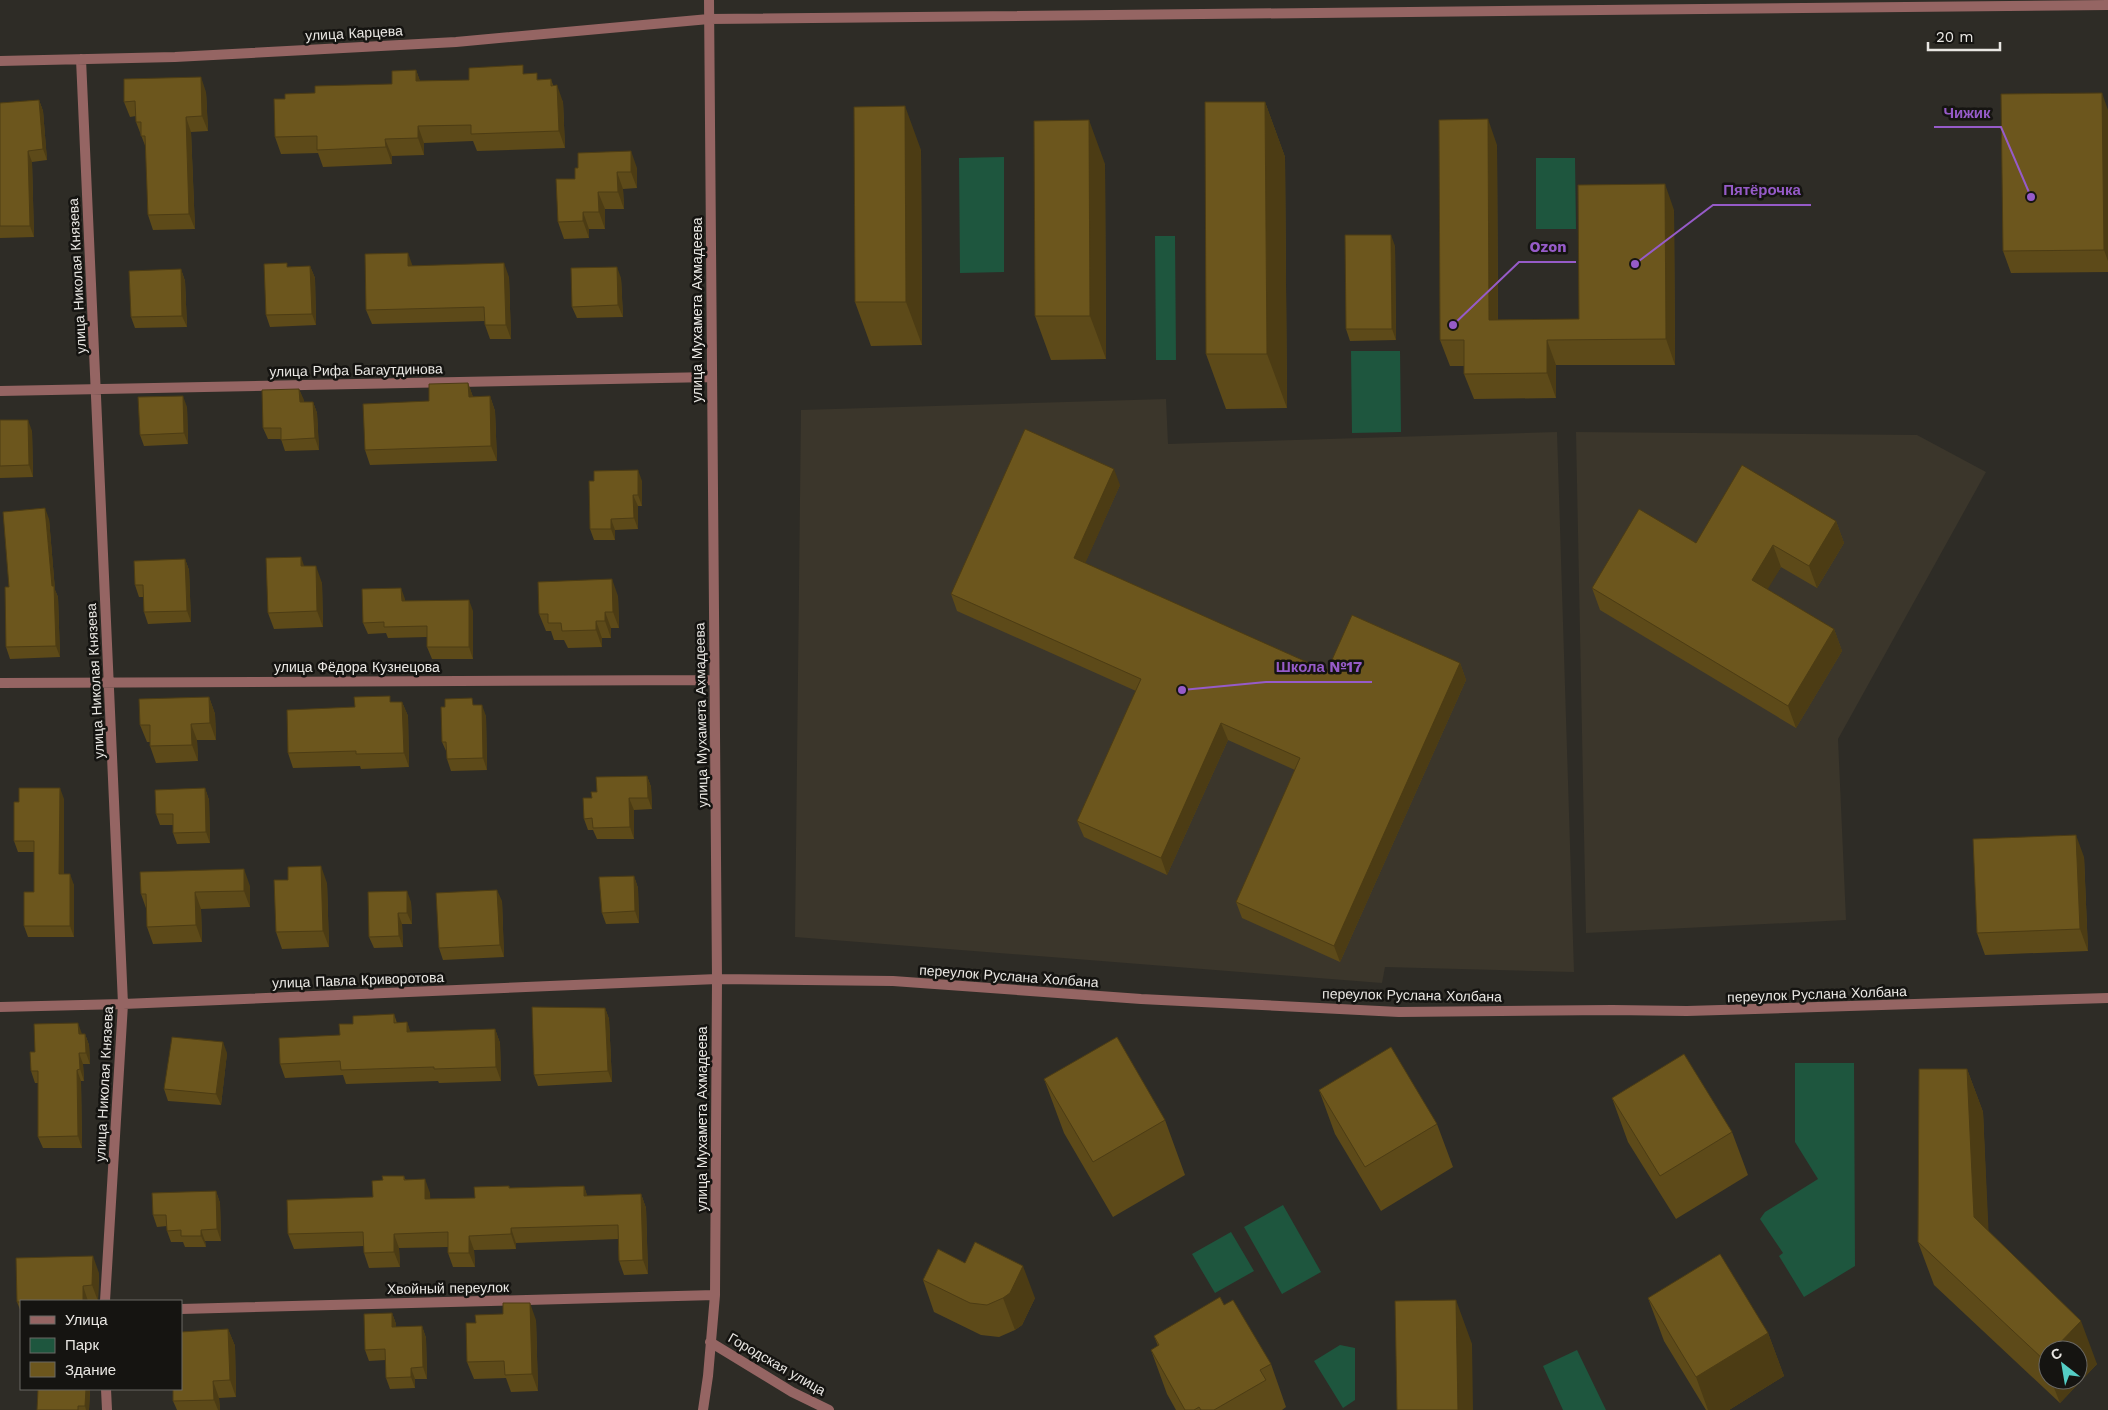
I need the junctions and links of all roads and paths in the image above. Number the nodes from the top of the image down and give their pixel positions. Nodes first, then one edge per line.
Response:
1 (709, 0) edge
2 (2108, 6) edge
3 (709, 18) junction
4 (81, 59) junction
5 (0, 60) edge
6 (712, 377) junction
7 (95, 389) junction
8 (0, 391) edge
9 (714, 680) junction
10 (108, 682) junction
11 (0, 683) edge
12 (717, 979) junction
13 (2108, 998) edge
14 (123, 1004) junction
15 (0, 1006) edge
16 (715, 1295) junction
17 (105, 1300) edge
18 (182, 1309) edge
19 (710, 1342) junction
20 (106, 1390) edge
21 (106, 1410) edge
22 (703, 1410) edge
23 (829, 1410) edge

1 - 3 street, улица Мухамета Ахмадеева
2 - 3 street, улица Карцева
3 - 4 street, улица Карцева
3 - 6 street, улица Мухамета Ахмадеева
4 - 5 street, улица Карцева
4 - 7 street, улица Николая Князева
6 - 7 street, улица Рифа Багаутдинова
6 - 9 street, улица Мухамета Ахмадеева
7 - 8 street, улица Рифа Багаутдинова
7 - 10 street, улица Николая Князева
9 - 10 street, улица Фёдора Кузнецова
9 - 12 street, улица Мухамета Ахмадеева
10 - 11 street, улица Фёдора Кузнецова
10 - 14 street, улица Николая Князева
12 - 13 street, переулок Руслана Холбана
12 - 14 street, улица Павла Криворотова
12 - 16 street, улица Мухамета Ахмадеева
14 - 15 street, улица Павла Криворотова
14 - 17 street, улица Николая Князева
16 - 18 street, Хвойный переулок
16 - 19 street, улица Мухамета Ахмадеева
19 - 22 street, улица Мухамета Ахмадеева
19 - 23 street, Городская улица
20 - 21 street

